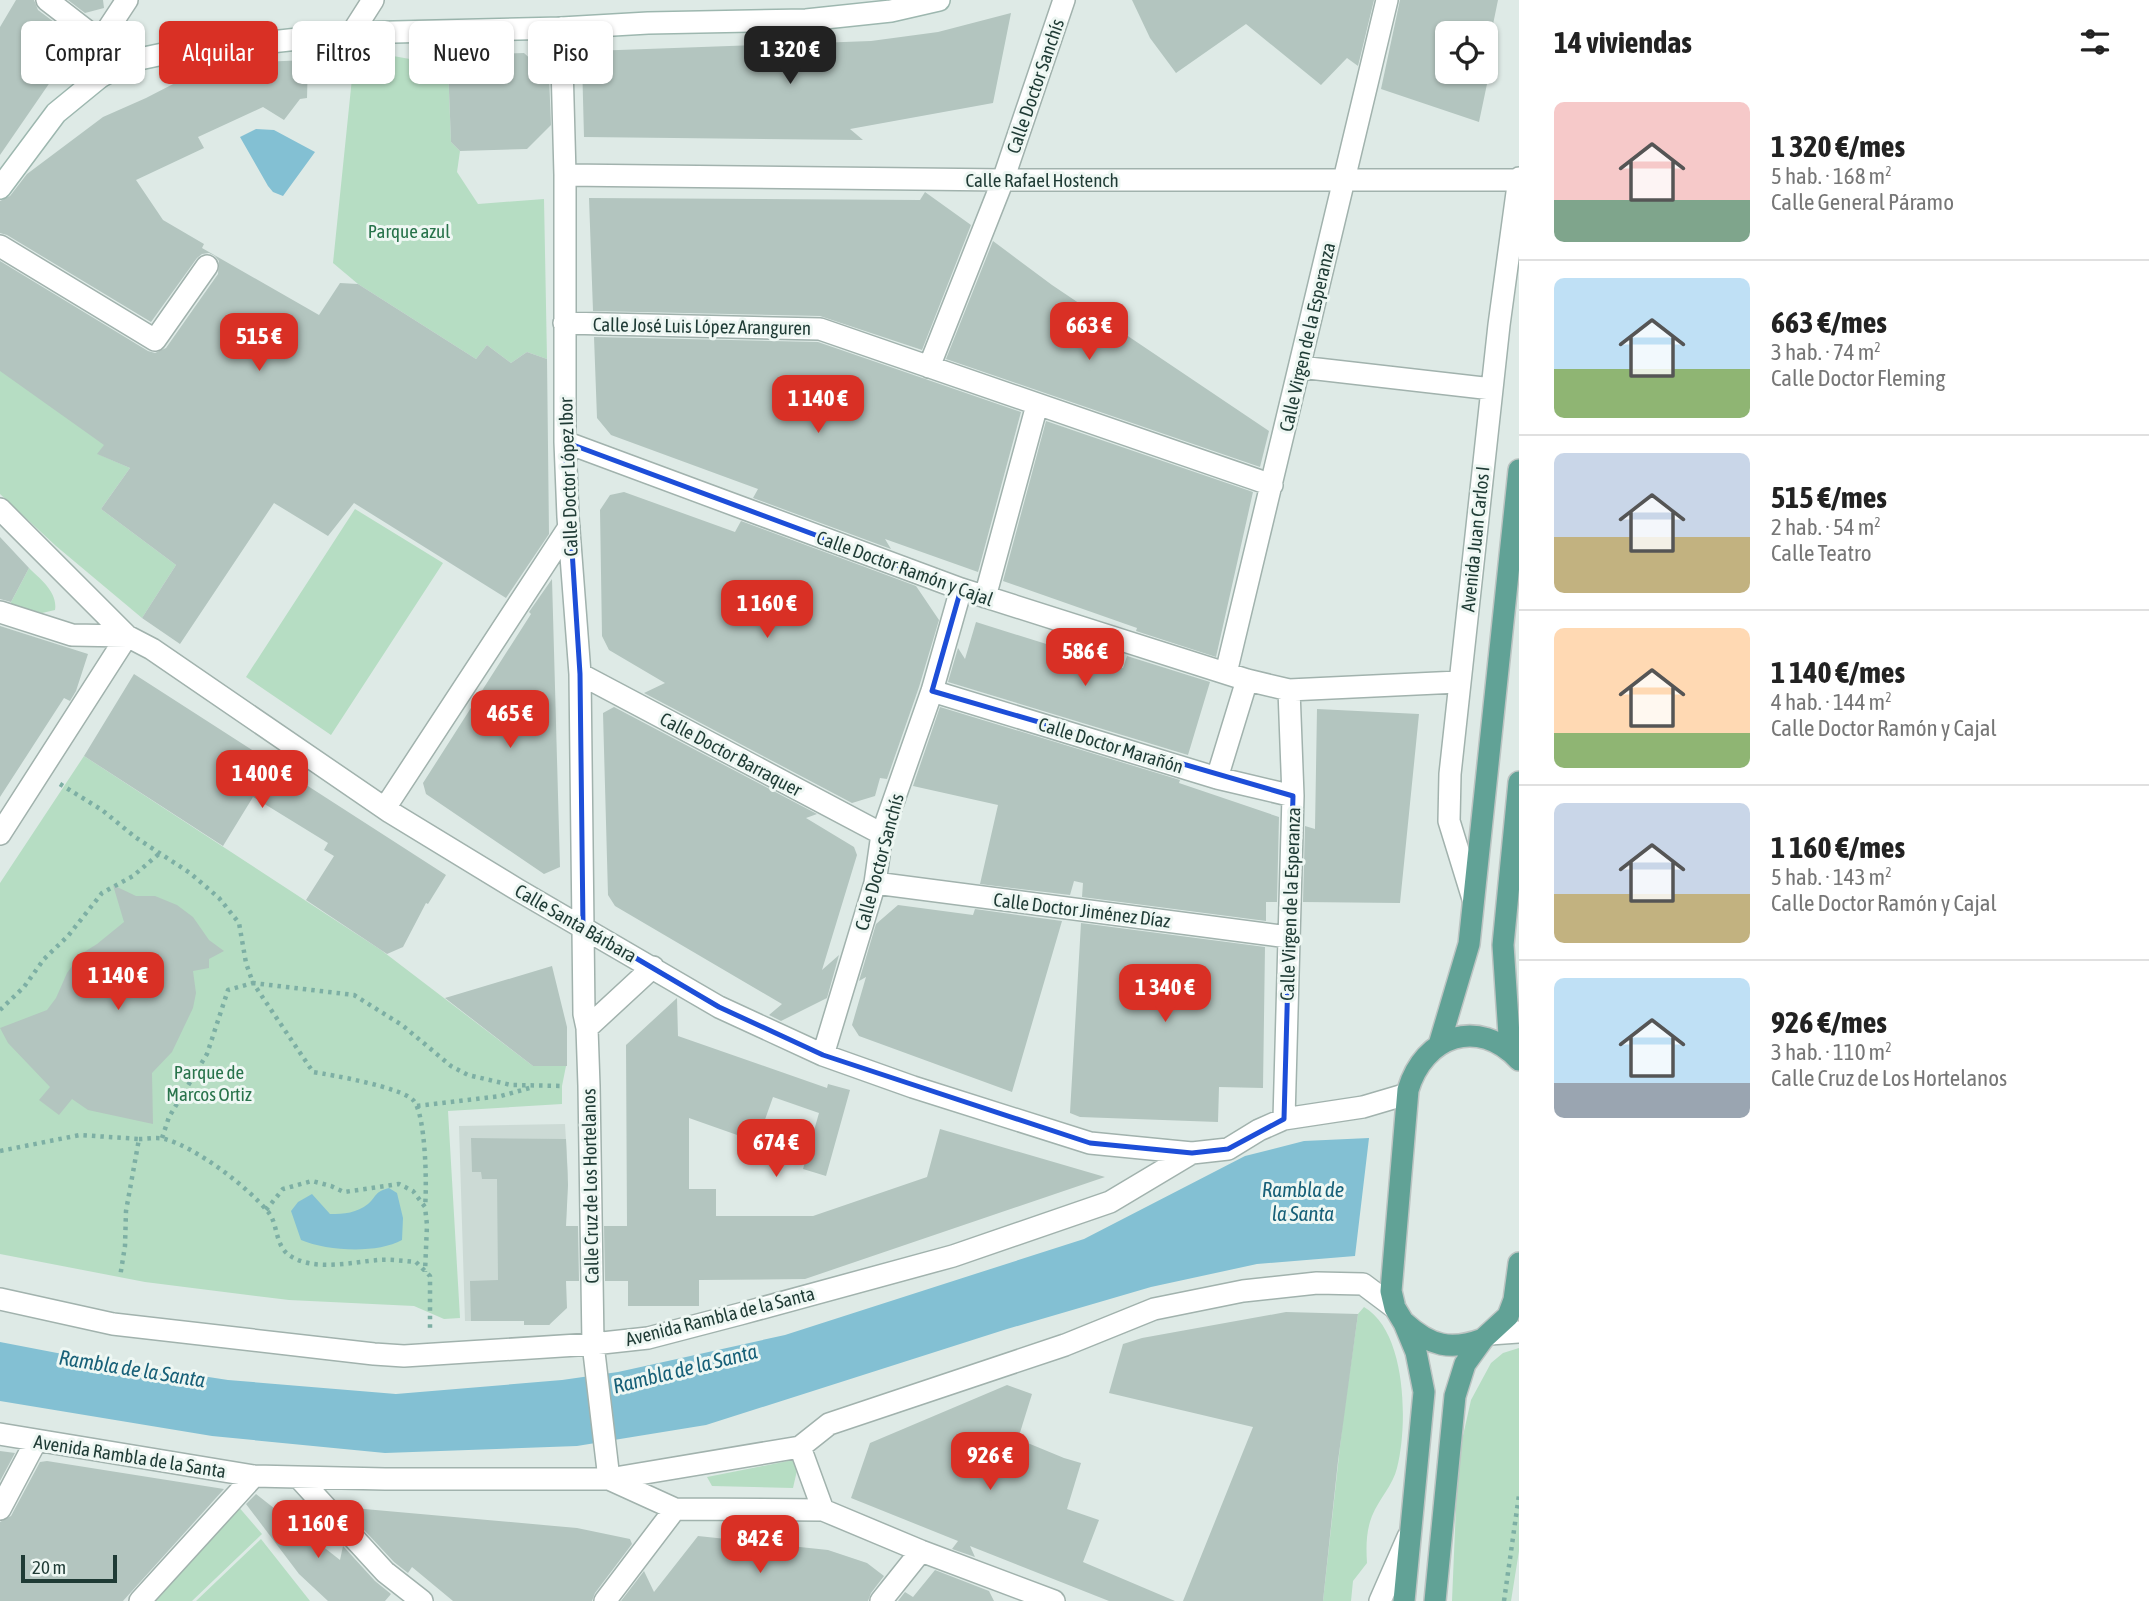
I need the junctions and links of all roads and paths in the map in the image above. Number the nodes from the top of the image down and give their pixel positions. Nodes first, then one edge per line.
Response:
1 (47, 0) edge
2 (127, 0) edge
3 (373, 0) edge
4 (939, 0) edge
5 (1065, 0) edge
6 (1387, 0) edge
7 (74, 21) edge
8 (113, 21) edge
9 (360, 21) edge
10 (613, 25) edge
11 (528, 29) edge
12 (395, 32) edge
13 (292, 40) edge
14 (145, 58) edge
15 (91, 84) edge
16 (563, 84) edge
17 (565, 176) junction
18 (1345, 179) junction
19 (1519, 179) edge
20 (1003, 180) junction
21 (0, 188) edge
22 (0, 246) edge
23 (206, 266) dead end
24 (564, 323) junction
25 (929, 367) junction
26 (1300, 367) junction
27 (1492, 389) junction
28 (1037, 405) junction
29 (565, 442) junction
30 (1519, 470) edge
31 (1272, 485) junction
32 (0, 509) edge
33 (569, 527) junction
34 (961, 589) junction
35 (985, 597) junction
36 (0, 612) edge
37 (127, 636) junction
38 (1226, 673) junction
39 (580, 674) junction
40 (1247, 680) junction
41 (1458, 682) junction
42 (1289, 690) junction
43 (932, 691) junction
44 (41, 770) junction
45 (1217, 778) junction
46 (1519, 782) edge
47 (1293, 796) junction
48 (385, 808) junction
49 (0, 834) edge
50 (882, 834) junction
51 (160, 853) junction
52 (876, 883) junction
53 (1473, 899) junction
54 (583, 927) junction
55 (1288, 937) junction
56 (653, 967) junction
57 (253, 983) junction
58 (0, 1010) edge
59 (587, 1028) junction
60 (1438, 1045) junction
61 (823, 1055) junction
62 (1514, 1055) edge
63 (538, 1086) junction
64 (589, 1086) junction
65 (1407, 1094) junction
66 (416, 1106) junction
67 (1284, 1119) junction
68 (162, 1138) junction
69 (139, 1139) junction
70 (0, 1151) edge
71 (1192, 1153) junction
72 (425, 1207) junction
73 (266, 1210) junction
74 (425, 1272) junction
75 (1519, 1276) edge
76 (120, 1278) dead end
77 (0, 1299) edge
78 (1400, 1315) junction
79 (1519, 1332) edge
80 (1486, 1336) junction
81 (593, 1344) junction
82 (430, 1353) junction
83 (0, 1434) edge
84 (36, 1441) junction
85 (800, 1447) junction
86 (254, 1476) junction
87 (299, 1478) junction
88 (609, 1479) junction
89 (1519, 1495) edge
90 (0, 1509) edge
91 (675, 1509) junction
92 (823, 1510) junction
93 (1411, 1532) junction
94 (921, 1551) junction
95 (1023, 1596) edge
96 (140, 1601) edge
97 (422, 1601) edge
98 (605, 1601) edge
99 (881, 1601) edge
100 (1054, 1601) edge
101 (1380, 1601) edge
102 (1404, 1601) edge
103 (1435, 1601) edge
104 (1504, 1601) edge

1 - 7 street
2 - 8 street
3 - 9 street
4 - 10 street
5 - 20 street, Calle Doctor Sanchís
6 - 18 street, Calle Virgen de la Esperanza
11 - 12 street
13 - 14 street
15 - 21 street
16 - 17 street, Calle Doctor López Ibor
17 - 20 street, Calle Rafael Hostench
17 - 24 street, Calle Doctor López Ibor
18 - 19 street, Calle Rafael Hostench
18 - 20 street, Calle Rafael Hostench
18 - 26 street, Calle Virgen de la Esperanza
19 - 27 street, Avenida Juan Carlos I
20 - 25 street, Calle Doctor Sanchís
22 - 23 street
24 - 25 street, Calle José Luis López Aranguren
24 - 29 street, Calle Doctor López Ibor
25 - 28 street, Calle José Luis López Aranguren
26 - 27 street
26 - 31 street, Calle Virgen de la Esperanza
27 - 41 street, Avenida Juan Carlos I
28 - 31 street, Calle José Luis López Aranguren
28 - 35 street
29 - 33 street, Calle Doctor López Ibor
29 - 34 street, Calle Doctor Ramón y Cajal
30 - 53 main road
31 - 38 street, Calle Virgen de la Esperanza
32 - 37 street
33 - 39 street, Calle Doctor López Ibor
33 - 48 street
34 - 35 street, Calle Doctor Ramón y Cajal
34 - 43 street, Calle Doctor Sanchís
35 - 38 street, Calle Doctor Ramón y Cajal
36 - 37 street, Calle Santa Bárbara
37 - 44 street
37 - 48 street, Calle Santa Bárbara
38 - 40 street, Calle Doctor Ramón y Cajal
39 - 50 street, Calle Doctor Barraquer
39 - 54 street, Calle Doctor López Ibor
40 - 42 street, Calle Doctor Ramón y Cajal
40 - 45 street
41 - 42 street, Calle Doctor Ramón y Cajal
41 - 53 street, Avenida Juan Carlos I
42 - 47 street, Calle Virgen de la Esperanza
43 - 45 street, Calle Doctor Marañón
43 - 50 street, Calle Doctor Sanchís
44 - 49 street
44 - 51 path
45 - 47 street, Calle Doctor Marañón
46 - 62 main road
47 - 55 street, Calle Virgen de la Esperanza
48 - 54 street, Calle Santa Bárbara
50 - 52 street, Calle Doctor Sanchís
51 - 57 path
51 - 58 path
52 - 55 street, Calle Doctor Jiménez Díaz
52 - 61 street, Calle Doctor Sanchís
53 - 60 main road
54 - 56 street, Calle Santa Bárbara
54 - 59 street, Calle Cruz de Los Hortelanos
55 - 67 street, Calle Virgen de la Esperanza
56 - 59 street
56 - 61 street, Calle Santa Bárbara
57 - 63 path
57 - 66 path
57 - 68 path
59 - 64 street, Calle Cruz de Los Hortelanos
60 - 62 main road
60 - 65 main road
61 - 71 street, Calle Santa Bárbara
63 - 64 path
63 - 66 path
64 - 81 street, Calle Cruz de Los Hortelanos
65 - 67 street, Avenida Rambla de la Santa
65 - 78 main road
66 - 72 path
67 - 71 street, Avenida Rambla de la Santa
68 - 69 path
68 - 73 path
69 - 70 path
69 - 76 path
71 - 81 street, Avenida Rambla de la Santa
72 - 73 path
72 - 74 path
73 - 74 path
74 - 82 path
75 - 80 main road
77 - 82 street, Avenida Rambla de la Santa
78 - 80 main road
78 - 85 street, Avenida Rambla de la Santa
78 - 93 main road
79 - 80 street
80 - 103 main road
81 - 82 street, Avenida Rambla de la Santa
81 - 88 street, Calle Cruz de Los Hortelanos
83 - 84 street, Avenida Rambla de la Santa
84 - 86 street, Avenida Rambla de la Santa
84 - 90 street
85 - 88 street, Avenida Rambla de la Santa
85 - 92 street
86 - 87 street, Avenida Rambla de la Santa
86 - 96 street
87 - 88 street, Avenida Rambla de la Santa
87 - 97 street
88 - 91 street
89 - 104 path
91 - 92 street
91 - 98 street
92 - 94 street
93 - 101 street
93 - 102 main road
94 - 95 street
94 - 99 street
95 - 100 street

